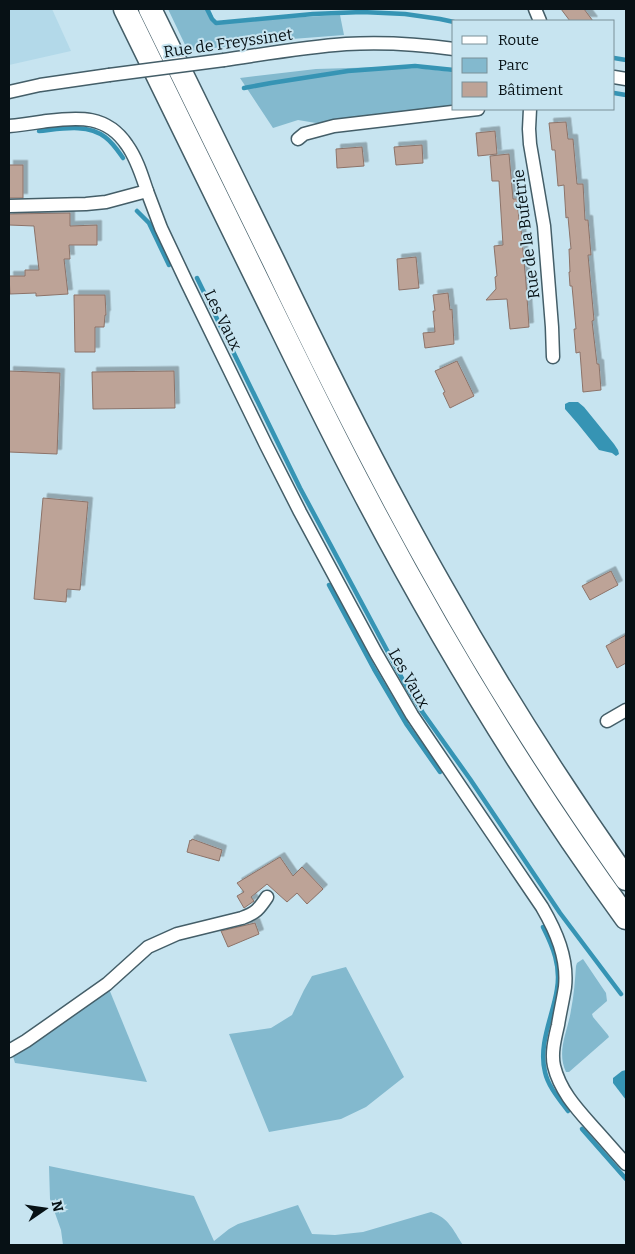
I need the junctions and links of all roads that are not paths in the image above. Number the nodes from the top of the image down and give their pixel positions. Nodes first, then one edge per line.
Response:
1 (125, 9) edge
2 (150, 9) edge
3 (452, 49) edge
4 (9, 92) edge
5 (470, 110) edge
6 (530, 110) edge
7 (9, 126) edge
8 (298, 139) dead end
9 (147, 191) junction
10 (9, 206) edge
11 (553, 356) dead end
12 (626, 710) edge
13 (607, 721) dead end
14 (626, 878) edge
15 (268, 897) dead end
16 (626, 918) edge
17 (9, 1051) edge
18 (626, 1164) edge

1 - 16 highway
2 - 14 highway
3 - 4 street, Rue de Freyssinet, bridge
5 - 8 street
6 - 11 street, Rue de la Bufetrie
7 - 9 street, Les Vaux
9 - 10 street
9 - 18 street, Les Vaux
12 - 13 street
15 - 17 street

